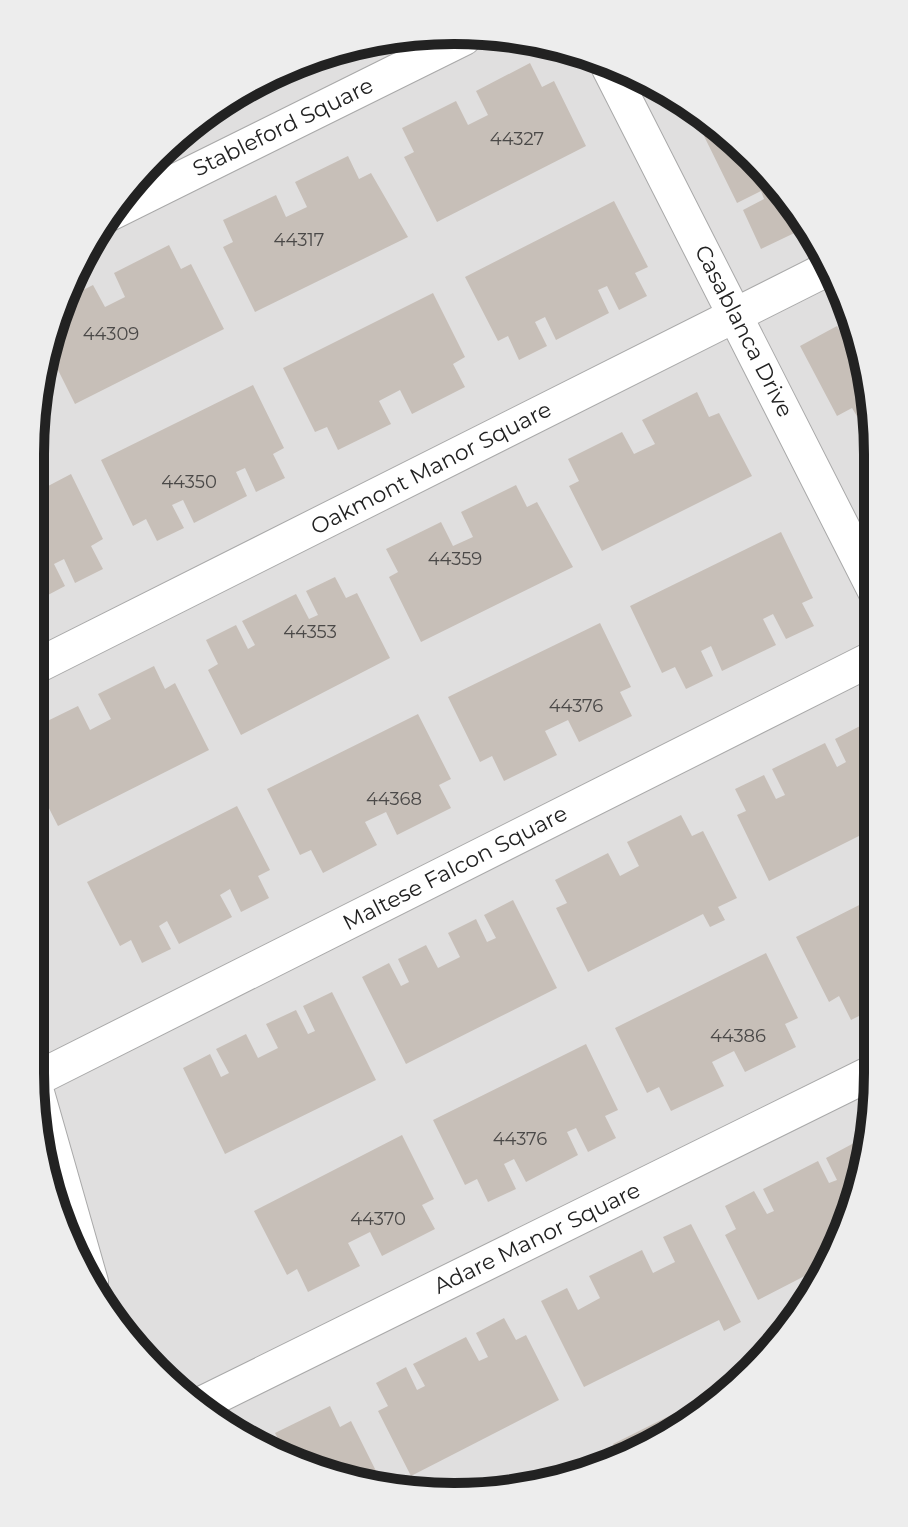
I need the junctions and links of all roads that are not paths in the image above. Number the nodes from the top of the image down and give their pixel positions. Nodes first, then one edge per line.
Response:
1 (452, 44) edge
2 (613, 76) edge
3 (129, 204) edge
4 (821, 272) edge
5 (736, 315) junction
6 (864, 569) edge
7 (44, 662) edge
8 (864, 662) edge
9 (44, 1068) edge
10 (864, 1076) edge
11 (49, 1134) edge
12 (78, 1237) edge
13 (208, 1401) edge

1 - 3 street, Stableford Square
2 - 5 street, Casablanca Drive
4 - 5 street, Oakmont Manor Square
5 - 6 street, Casablanca Drive
5 - 7 street, Oakmont Manor Square
8 - 9 street, Maltese Falcon Square
10 - 13 street, Adare Manor Square
11 - 12 street

